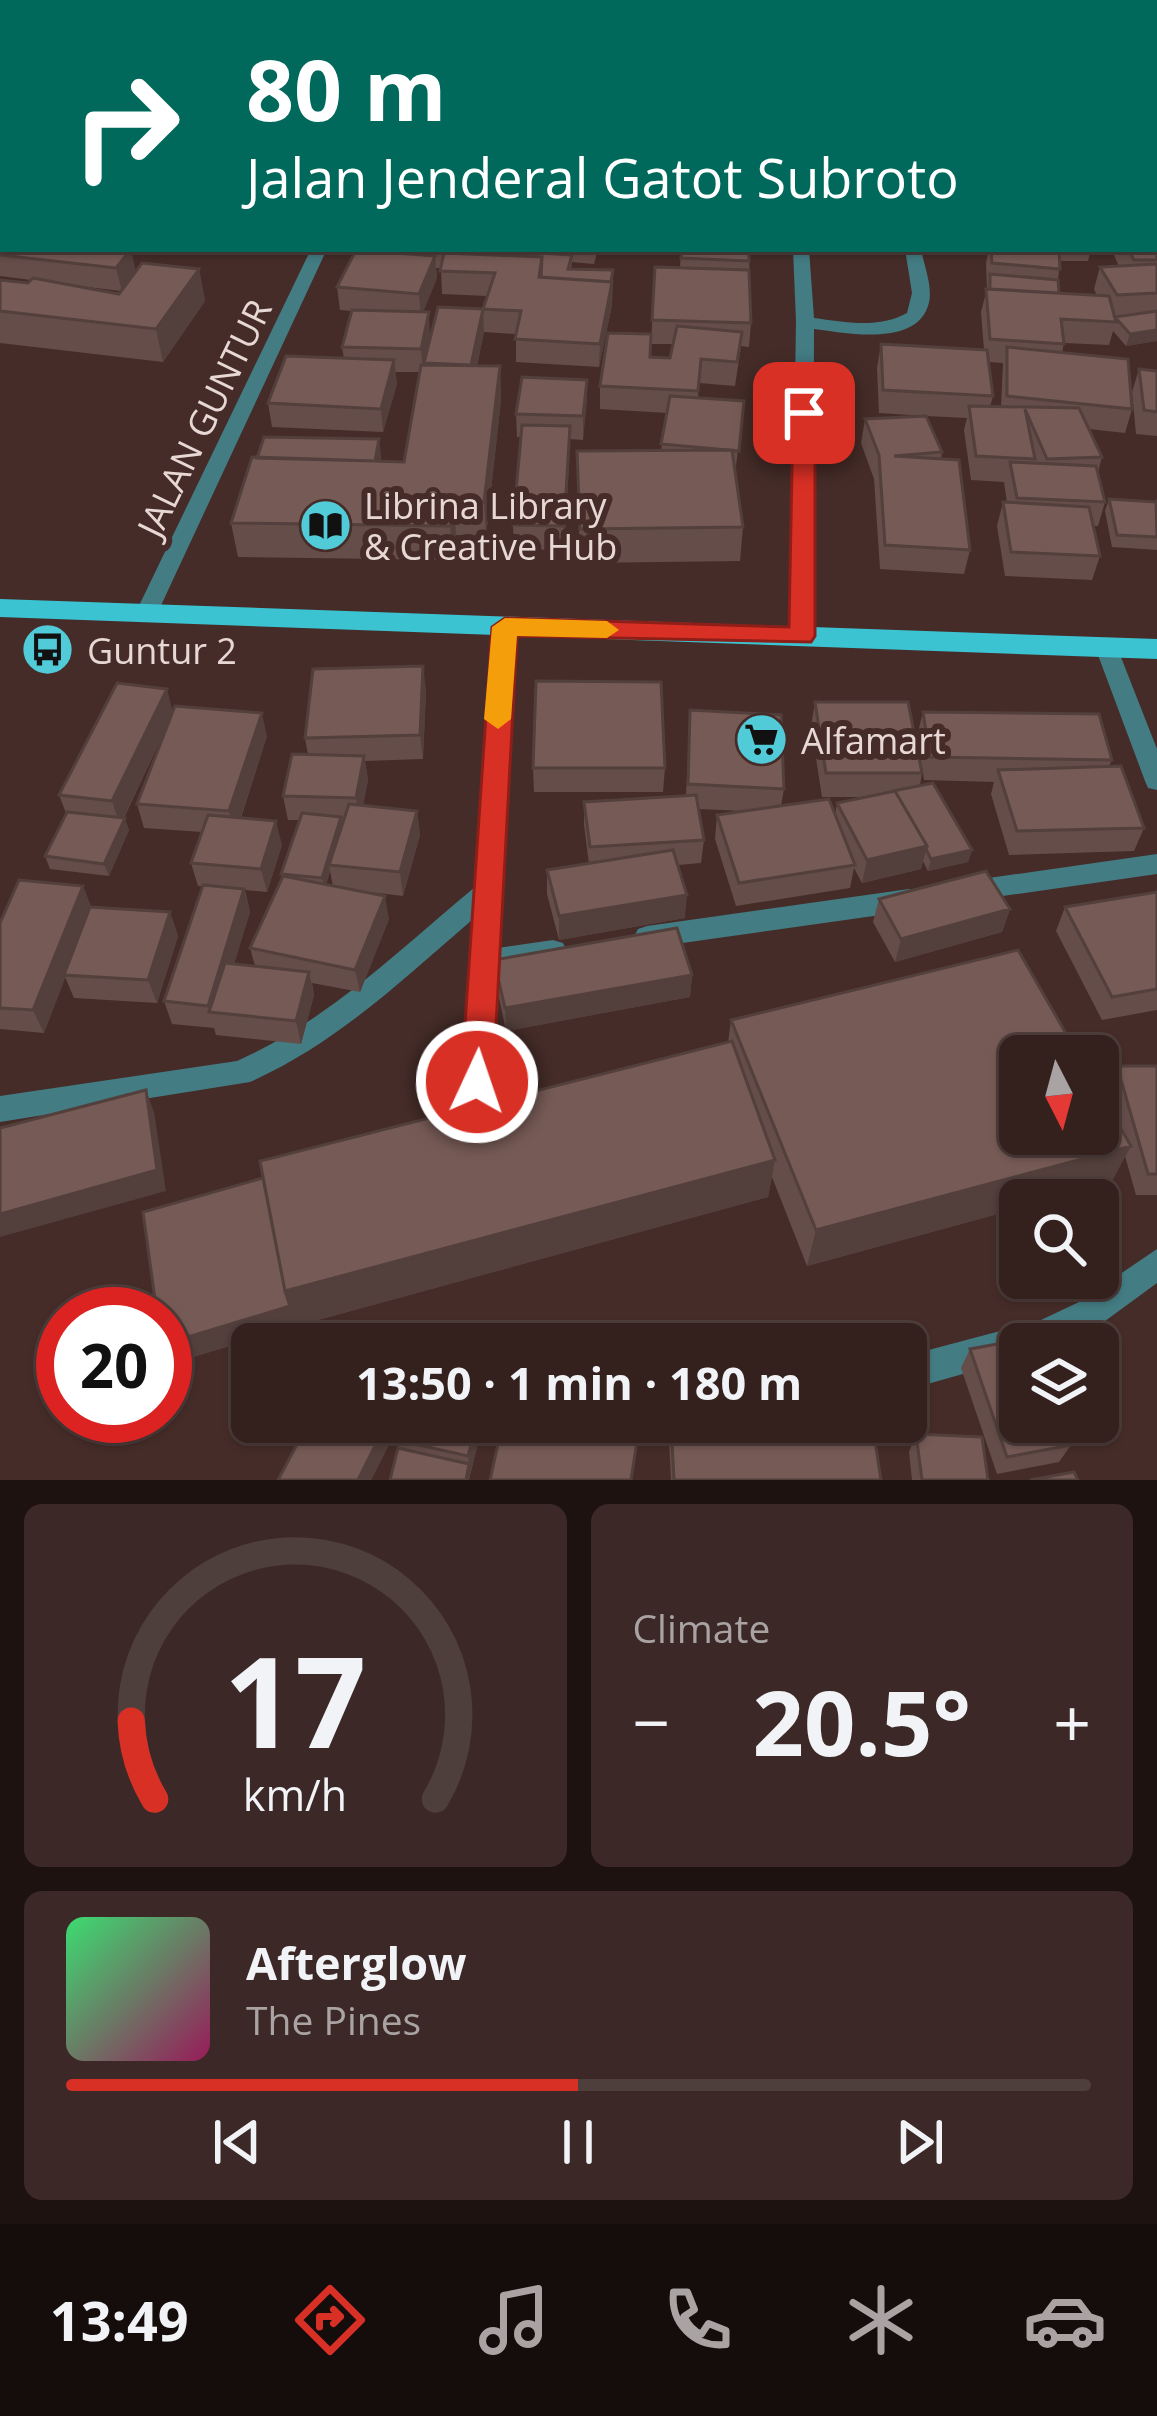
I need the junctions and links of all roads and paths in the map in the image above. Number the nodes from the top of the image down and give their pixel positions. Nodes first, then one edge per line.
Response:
1 (318, 252) edge
2 (801, 252) edge
3 (913, 252) edge
4 (805, 322) junction
5 (0, 608) edge
6 (146, 614) junction
7 (505, 627) junction
8 (802, 636) junction
9 (1106, 647) junction
10 (1157, 650) edge
11 (1157, 781) edge
12 (1157, 864) edge
13 (485, 894) junction
14 (622, 941) edge
15 (576, 947) edge
16 (483, 961) junction
17 (477, 1082) dead end
18 (0, 1109) edge
19 (1157, 1264) edge
20 (927, 1367) edge

1 - 6 street, JALAN GUNTUR
2 - 4 street
3 - 4 street
4 - 8 street
5 - 6 main road
6 - 7 main road
7 - 8 main road
7 - 13 street
8 - 9 main road
9 - 10 main road
9 - 11 street
12 - 14 street
13 - 16 street
13 - 18 street
15 - 16 street
16 - 17 lane
19 - 20 street

